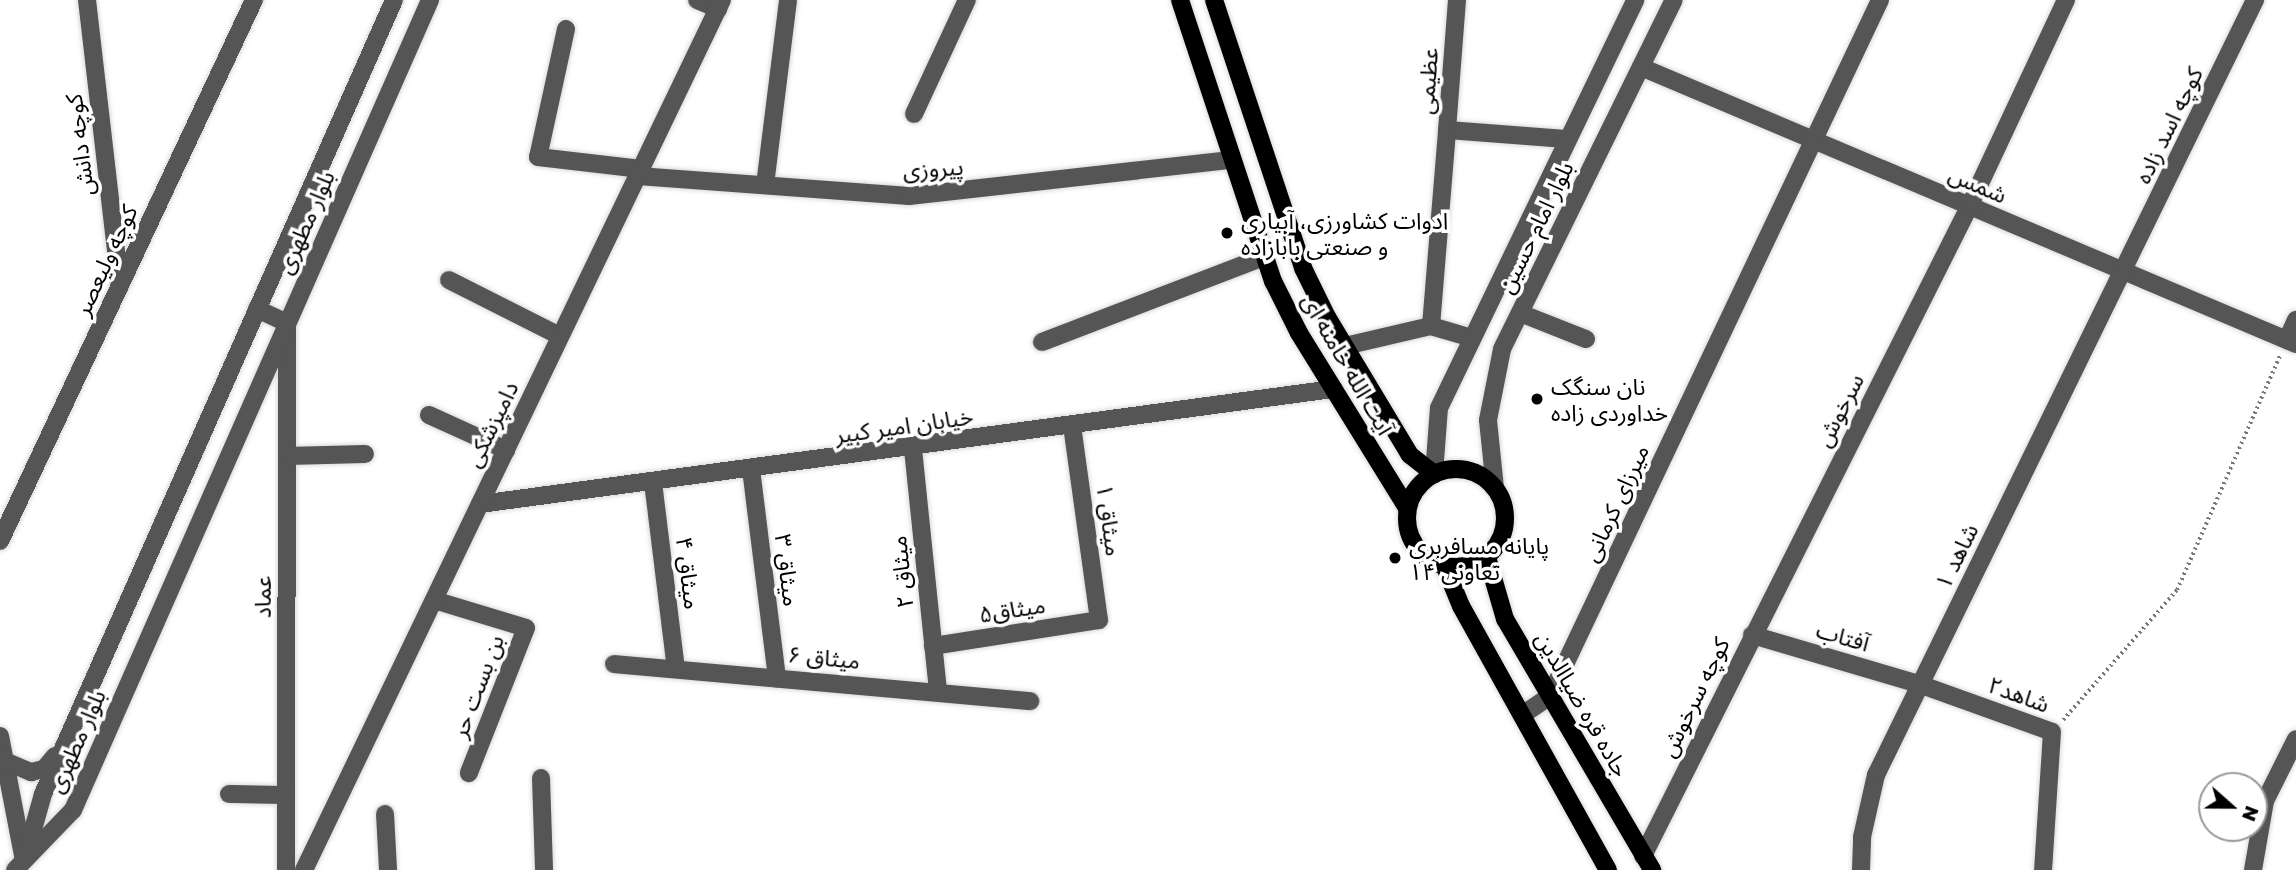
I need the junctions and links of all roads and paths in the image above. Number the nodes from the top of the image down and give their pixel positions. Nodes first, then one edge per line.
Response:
1 (87, 0) edge
2 (254, 0) edge
3 (394, 0) edge
4 (430, 0) edge
5 (697, 0) edge
6 (789, 0) edge
7 (967, 0) edge
8 (1180, 0) edge
9 (1214, 0) edge
10 (1457, 0) edge
11 (1635, 0) edge
12 (1674, 0) edge
13 (1880, 0) edge
14 (2066, 0) edge
15 (2255, 0) edge
16 (720, 5) edge
17 (566, 29) dead end
18 (1642, 66) junction
19 (914, 114) dead end
20 (1447, 130) junction
21 (1567, 138) junction
22 (1813, 140) junction
23 (1231, 160) junction
24 (639, 172) junction
25 (765, 185) junction
26 (1969, 207) junction
27 (1265, 257) junction
28 (2124, 272) junction
29 (449, 281) dead end
30 (120, 285) junction
31 (257, 309) junction
32 (1520, 313) junction
33 (2296, 320) edge
34 (287, 323) junction
35 (1431, 326) junction
36 (561, 336) junction
37 (1472, 338) junction
38 (1586, 339) dead end
39 (1042, 342) dead end
40 (2291, 342) edge
41 (1345, 346) junction
42 (1333, 388) junction
43 (429, 415) dead end
44 (1072, 426) junction
45 (913, 449) junction
46 (506, 450) junction
47 (365, 454) dead end
48 (287, 456) junction
49 (751, 470) junction
50 (1434, 474) junction
51 (653, 482) junction
52 (1495, 488) junction
53 (480, 504) junction
54 (1407, 508) junction
55 (0, 541) edge
56 (1487, 557) junction
57 (1445, 567) junction
58 (434, 600) junction
59 (1099, 620) joint
60 (1752, 635) junction
61 (933, 646) junction
62 (614, 664) dead end
63 (676, 669) junction
64 (778, 678) junction
65 (1919, 684) junction
66 (938, 691) junction
67 (1550, 696) junction
68 (1030, 701) dead end
69 (1522, 715) junction
70 (2052, 732) junction
71 (0, 736) edge
72 (68, 738) junction
73 (2296, 739) edge
74 (2, 758) edge
75 (469, 773) dead end
76 (541, 778) dead end
77 (229, 794) dead end
78 (286, 795) junction
79 (385, 814) dead end
80 (1647, 863) edge
81 (22, 867) edge
82 (286, 870) edge
83 (304, 870) edge
84 (387, 870) edge
85 (544, 870) edge
86 (1608, 870) edge
87 (1861, 870) edge
88 (2043, 870) edge
89 (2253, 870) edge

1 - 30 street, کوچه دانش
2 - 30 street, کوچه ولیعصر
3 - 31 street, بلوار مطهری
4 - 34 street, بلوار مطهری
5 - 16 street
6 - 25 street
7 - 19 street
8 - 23 main road, آیت الله خامنه ای
9 - 41 main road, آیت الله خامنه ای
10 - 20 street, عظیمی
11 - 21 street, بلوار امام حسین
12 - 18 street, بلوار امام حسین
13 - 22 street, میرزای کرمانی
14 - 26 street, سرخوش
15 - 28 street, کوچه اسد زاده
16 - 24 street, دامپزشکی
17 - 24 street, پیروزی
18 - 22 street, شمس
18 - 32 street, بلوار امام حسین
20 - 21 street, عظیمی
20 - 35 street
21 - 37 street, بلوار امام حسین
22 - 26 street, شمس
22 - 67 street, میرزای کرمانی
23 - 25 street, پیروزی
23 - 27 main road, آیت الله خامنه ای
24 - 25 street, پیروزی
24 - 36 street, دامپزشکی
26 - 28 street, شمس
26 - 60 street, سرخوش
27 - 39 street
27 - 42 main road, آیت الله خامنه ای
28 - 40 street, شمس
28 - 65 street, شاهد ۱
29 - 36 street
30 - 55 street, کوچه ولیعصر
31 - 34 street
31 - 72 street, بلوار مطهری
32 - 38 street
32 - 52 street, بلوار امام حسین
33 - 40 street
34 - 48 street, عماد
34 - 81 street, بلوار مطهری
35 - 37 street
35 - 41 street
36 - 46 street, دامپزشکی
37 - 50 street, بلوار امام حسین
40 - 70 path
41 - 50 main road, آیت الله خامنه ای
42 - 44 street, خیابان امیر کبیر
42 - 54 main road, آیت الله خامنه ای
43 - 46 street
44 - 45 street, خیابان امیر کبیر
44 - 59 street, میثاق ۱
45 - 49 street, خیابان امیر کبیر
45 - 61 street, میثاق ۲
46 - 53 street, دامپزشکی
47 - 48 street
48 - 78 street, عماد
49 - 51 street, خیابان امیر کبیر
49 - 64 street, میثاق ۳
50 - 52 main road
50 - 54 main road
51 - 53 street, خیابان امیر کبیر
51 - 63 street, میثاق ۴
52 - 56 main road
53 - 58 street, دامپزشکی
54 - 57 main road
56 - 57 main road
56 - 67 main road, جاده قره ضیاالدین
57 - 69 main road
58 - 75 street, بن بست حر
58 - 83 street, دامپزشکی
59 - 61 street, میثاق۵
60 - 65 street, آفتاب
60 - 80 street, کوچه سرخوش
61 - 66 street, میثاق ۲
62 - 63 street, میثاق ۶
63 - 64 street, میثاق ۶
64 - 66 street, میثاق ۶
65 - 70 street, شاهد۲
65 - 87 street, شاهد ۱
66 - 68 street, میثاق ۶
67 - 69 street
67 - 80 main road, جاده قره ضیاالدین
69 - 86 main road
70 - 88 street, شاهد۲
71 - 74 street
72 - 74 street
72 - 81 street, بلوار مطهری
73 - 89 street
74 - 81 street
76 - 85 street
77 - 78 street
78 - 82 street, عماد
79 - 84 street

